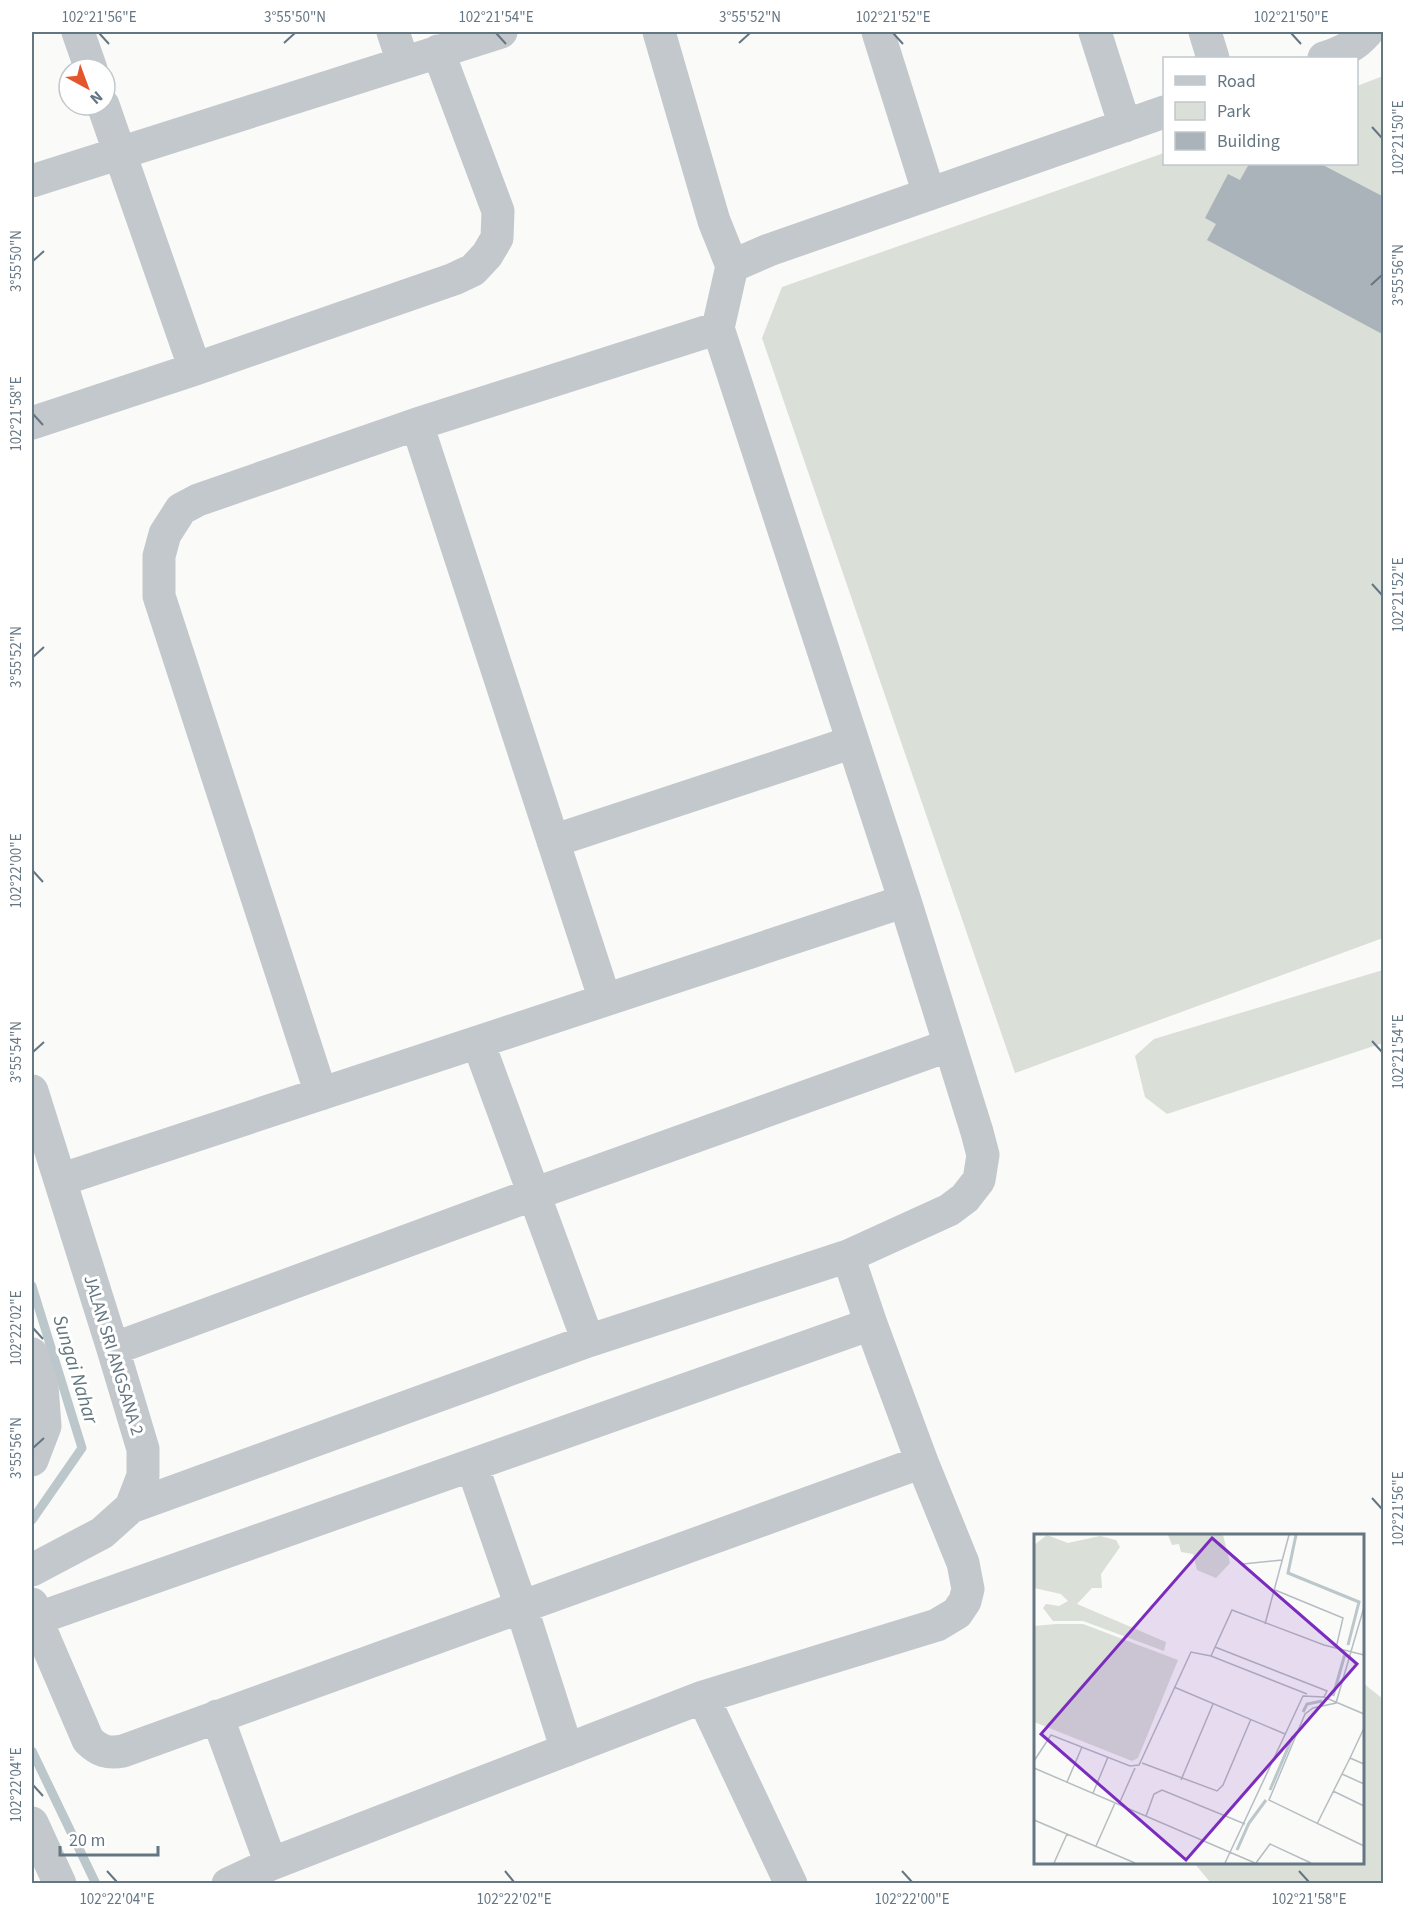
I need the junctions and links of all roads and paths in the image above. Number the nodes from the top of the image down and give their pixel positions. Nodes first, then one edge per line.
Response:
1 (78, 32) edge
2 (393, 32) edge
3 (501, 32) edge
4 (658, 32) edge
5 (878, 32) edge
6 (1095, 32) edge
7 (1205, 32) edge
8 (1367, 32) edge
9 (438, 51) junction
10 (87, 57) edge
11 (1213, 57) edge
12 (1327, 57) edge
13 (403, 62) junction
14 (1163, 112) edge
15 (107, 117) edge
16 (1125, 126) junction
17 (119, 153) junction
18 (32, 181) edge
19 (929, 194) junction
20 (732, 266) junction
21 (718, 327) junction
22 (195, 369) junction
23 (32, 423) edge
24 (417, 424) junction
25 (853, 742) junction
26 (553, 841) junction
27 (905, 901) junction
28 (605, 1000) junction
29 (478, 1042) junction
30 (950, 1046) junction
31 (32, 1091) edge
32 (321, 1094) junction
33 (60, 1180) junction
34 (534, 1194) junction
35 (848, 1256) junction
36 (871, 1324) junction
37 (588, 1341) junction
38 (113, 1349) junction
39 (32, 1354) edge
40 (32, 1460) edge
41 (922, 1462) junction
42 (472, 1465) junction
43 (131, 1507) junction
44 (32, 1570) edge
45 (521, 1606) junction
46 (34, 1611) edge
47 (703, 1697) junction
48 (217, 1716) junction
49 (567, 1750) junction
50 (32, 1823) edge
51 (271, 1864) junction
52 (60, 1884) edge
53 (228, 1884) edge
54 (791, 1884) edge

1 - 10 street
2 - 13 street
3 - 9 street
4 - 20 street
5 - 19 street
6 - 16 street
7 - 11 street
8 - 12 street
9 - 13 street
9 - 22 street
13 - 17 street
14 - 16 street
15 - 17 street
16 - 19 street
17 - 18 street
17 - 22 street
19 - 20 street
20 - 21 street
21 - 24 street
21 - 25 street
22 - 23 street
24 - 26 street
24 - 32 street
25 - 26 street
25 - 27 street
26 - 28 street
27 - 28 street
27 - 30 street
28 - 29 street
29 - 32 street
29 - 34 street
30 - 34 street
30 - 35 street
31 - 33 street, JALAN SRI ANGSANA 2
32 - 33 street
33 - 38 street, JALAN SRI ANGSANA 2
34 - 37 street
34 - 38 street
35 - 36 street
35 - 37 street
36 - 41 street
36 - 42 street
37 - 43 street
38 - 43 street, JALAN SRI ANGSANA 2
39 - 40 street
41 - 45 street
41 - 47 street
42 - 45 street
42 - 46 street
43 - 44 street, JALAN SRI ANGSANA 2
45 - 48 street
45 - 49 street
46 - 48 street
47 - 49 street
47 - 54 street
48 - 51 street
49 - 51 street
50 - 52 street
51 - 53 street

